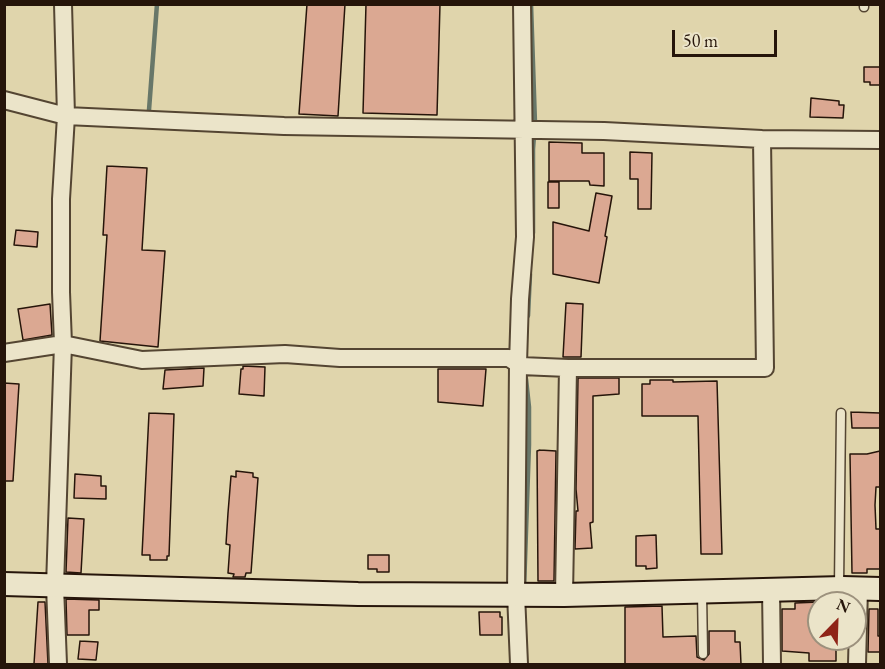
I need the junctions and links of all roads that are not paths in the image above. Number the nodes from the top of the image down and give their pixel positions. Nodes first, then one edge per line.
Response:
1 (63, 4) edge
2 (522, 4) edge
3 (4, 100) edge
4 (66, 116) junction
5 (524, 130) junction
6 (762, 139) junction
7 (880, 140) edge
8 (63, 344) junction
9 (4, 353) edge
10 (518, 364) junction
11 (568, 368) junction
12 (841, 413) dead end
13 (4, 584) edge
14 (55, 586) junction
15 (860, 588) edge
16 (771, 589) junction
17 (702, 590) junction
18 (522, 595) junction
19 (564, 595) junction
20 (703, 654) dead end
21 (58, 664) edge
22 (519, 664) edge
23 (772, 664) edge
24 (857, 664) edge

1 - 4 street
2 - 5 street
3 - 4 street
4 - 5 street
4 - 8 street
5 - 6 street
5 - 10 street
6 - 7 street
6 - 11 street
8 - 9 street
8 - 10 street
8 - 14 street
10 - 11 street
10 - 18 street
11 - 19 street
12 - 15 lane
13 - 14 street
14 - 18 street
14 - 21 street
15 - 16 street
15 - 24 street
16 - 17 street
16 - 23 street
17 - 19 street
17 - 20 lane
18 - 19 street
18 - 22 street

